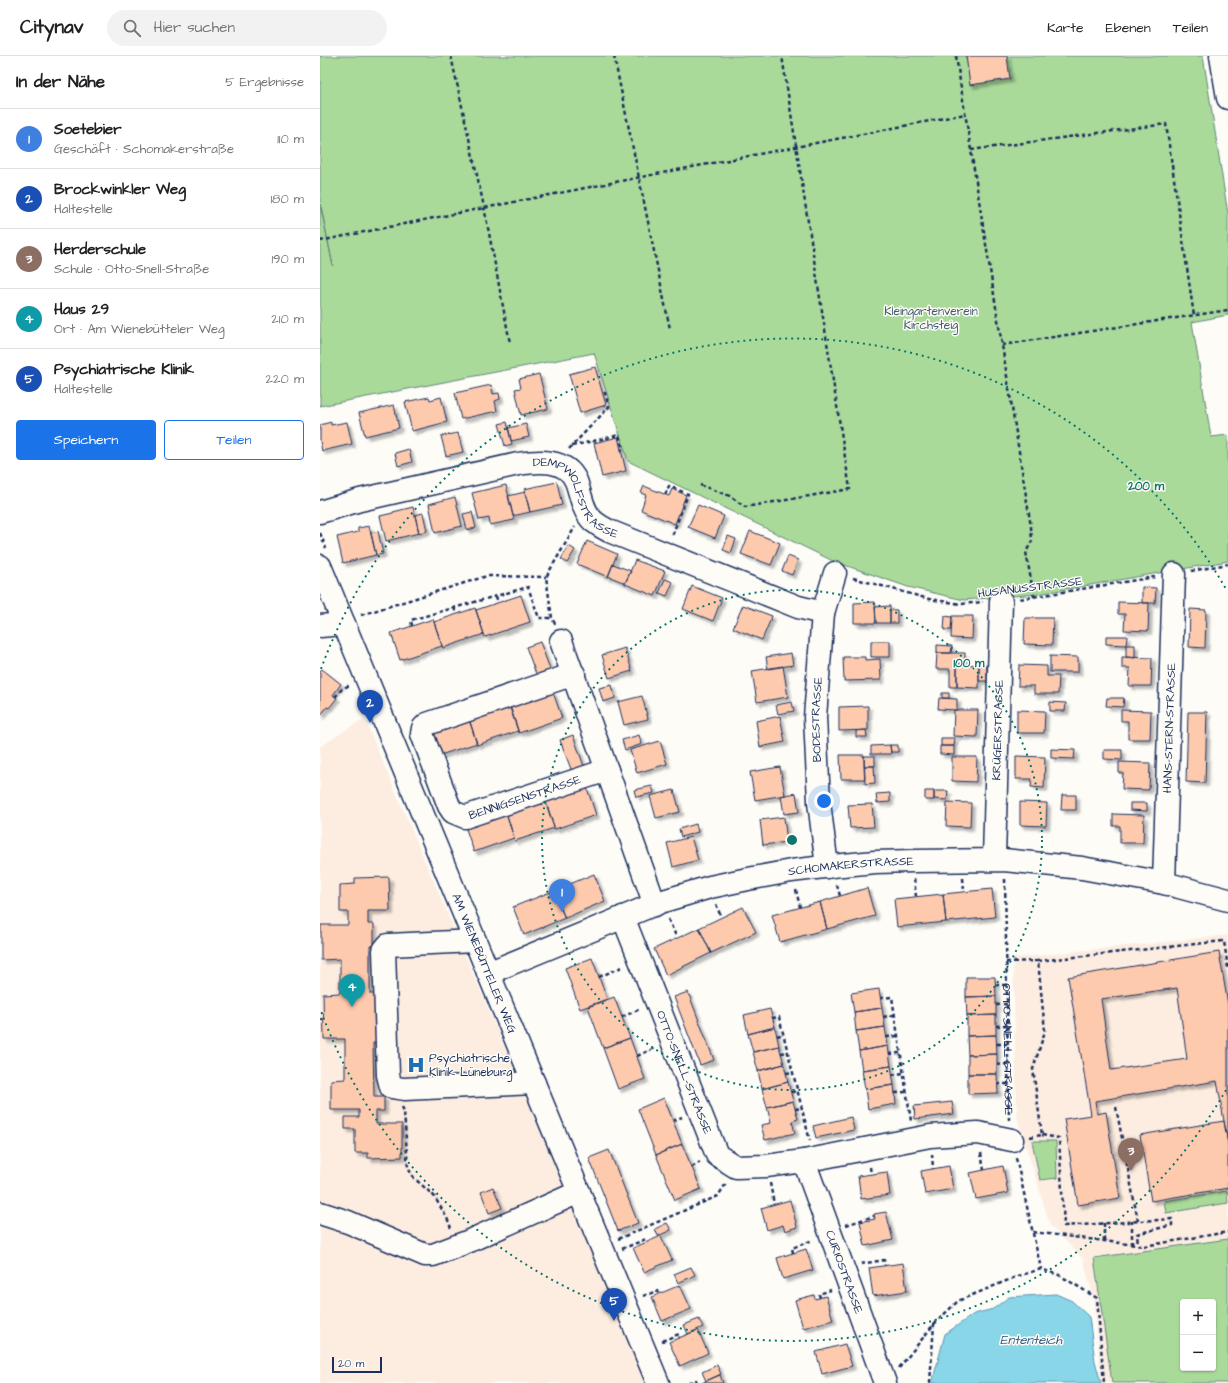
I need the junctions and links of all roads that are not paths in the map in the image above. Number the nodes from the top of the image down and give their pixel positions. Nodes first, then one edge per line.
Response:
1 (1221, 56) edge
2 (1228, 98) edge
3 (320, 512) edge
4 (320, 566) edge
5 (835, 573) road end
6 (1174, 574) road end
7 (1001, 601) road end
8 (823, 613) junction
9 (350, 620) junction
10 (320, 626) edge
11 (561, 641) dead end
12 (574, 674) junction
13 (607, 770) junction
14 (1000, 860) junction
15 (827, 867) junction
16 (1164, 883) junction
17 (1228, 900) edge
18 (655, 905) junction
19 (623, 917) junction
20 (475, 940) junction
21 (488, 973) junction
22 (534, 1083) junction
23 (1012, 1140) road end
24 (810, 1160) junction
25 (579, 1192) junction
26 (320, 1213) edge
27 (891, 1377) edge
28 (658, 1383) edge

1 - 2 street
3 - 8 street, DEMPWOLFSTRASSE
4 - 9 street, AM WIENEBÜTTELER WEG
5 - 8 street, BODESTRASSE
6 - 16 street, HANS-STERN-STRASSE
7 - 14 street, KRÜGERSTRASSE
8 - 15 street, BODESTRASSE
9 - 10 street
9 - 20 street, AM WIENEBÜTTELER WEG
11 - 12 street
12 - 13 street
12 - 13 street, BENNIGSENSTRASSE
13 - 18 street
14 - 15 street, SCHOMAKERSTRASSE
14 - 16 street, SCHOMAKERSTRASSE
15 - 18 street, SCHOMAKERSTRASSE
16 - 17 street, SCHOMAKERSTRASSE
18 - 19 street, SCHOMAKERSTRASSE
19 - 21 street, SCHOMAKERSTRASSE
19 - 24 street, OTTO-SNELL-STRASSE
20 - 21 street, AM WIENEBÜTTELER WEG
20 - 22 street
21 - 22 street, AM WIENEBÜTTELER WEG
22 - 25 street, AM WIENEBÜTTELER WEG
23 - 24 street
24 - 27 street, CURIOSTRASSE
25 - 26 street
25 - 28 street, AM WIENEBÜTTELER WEG

